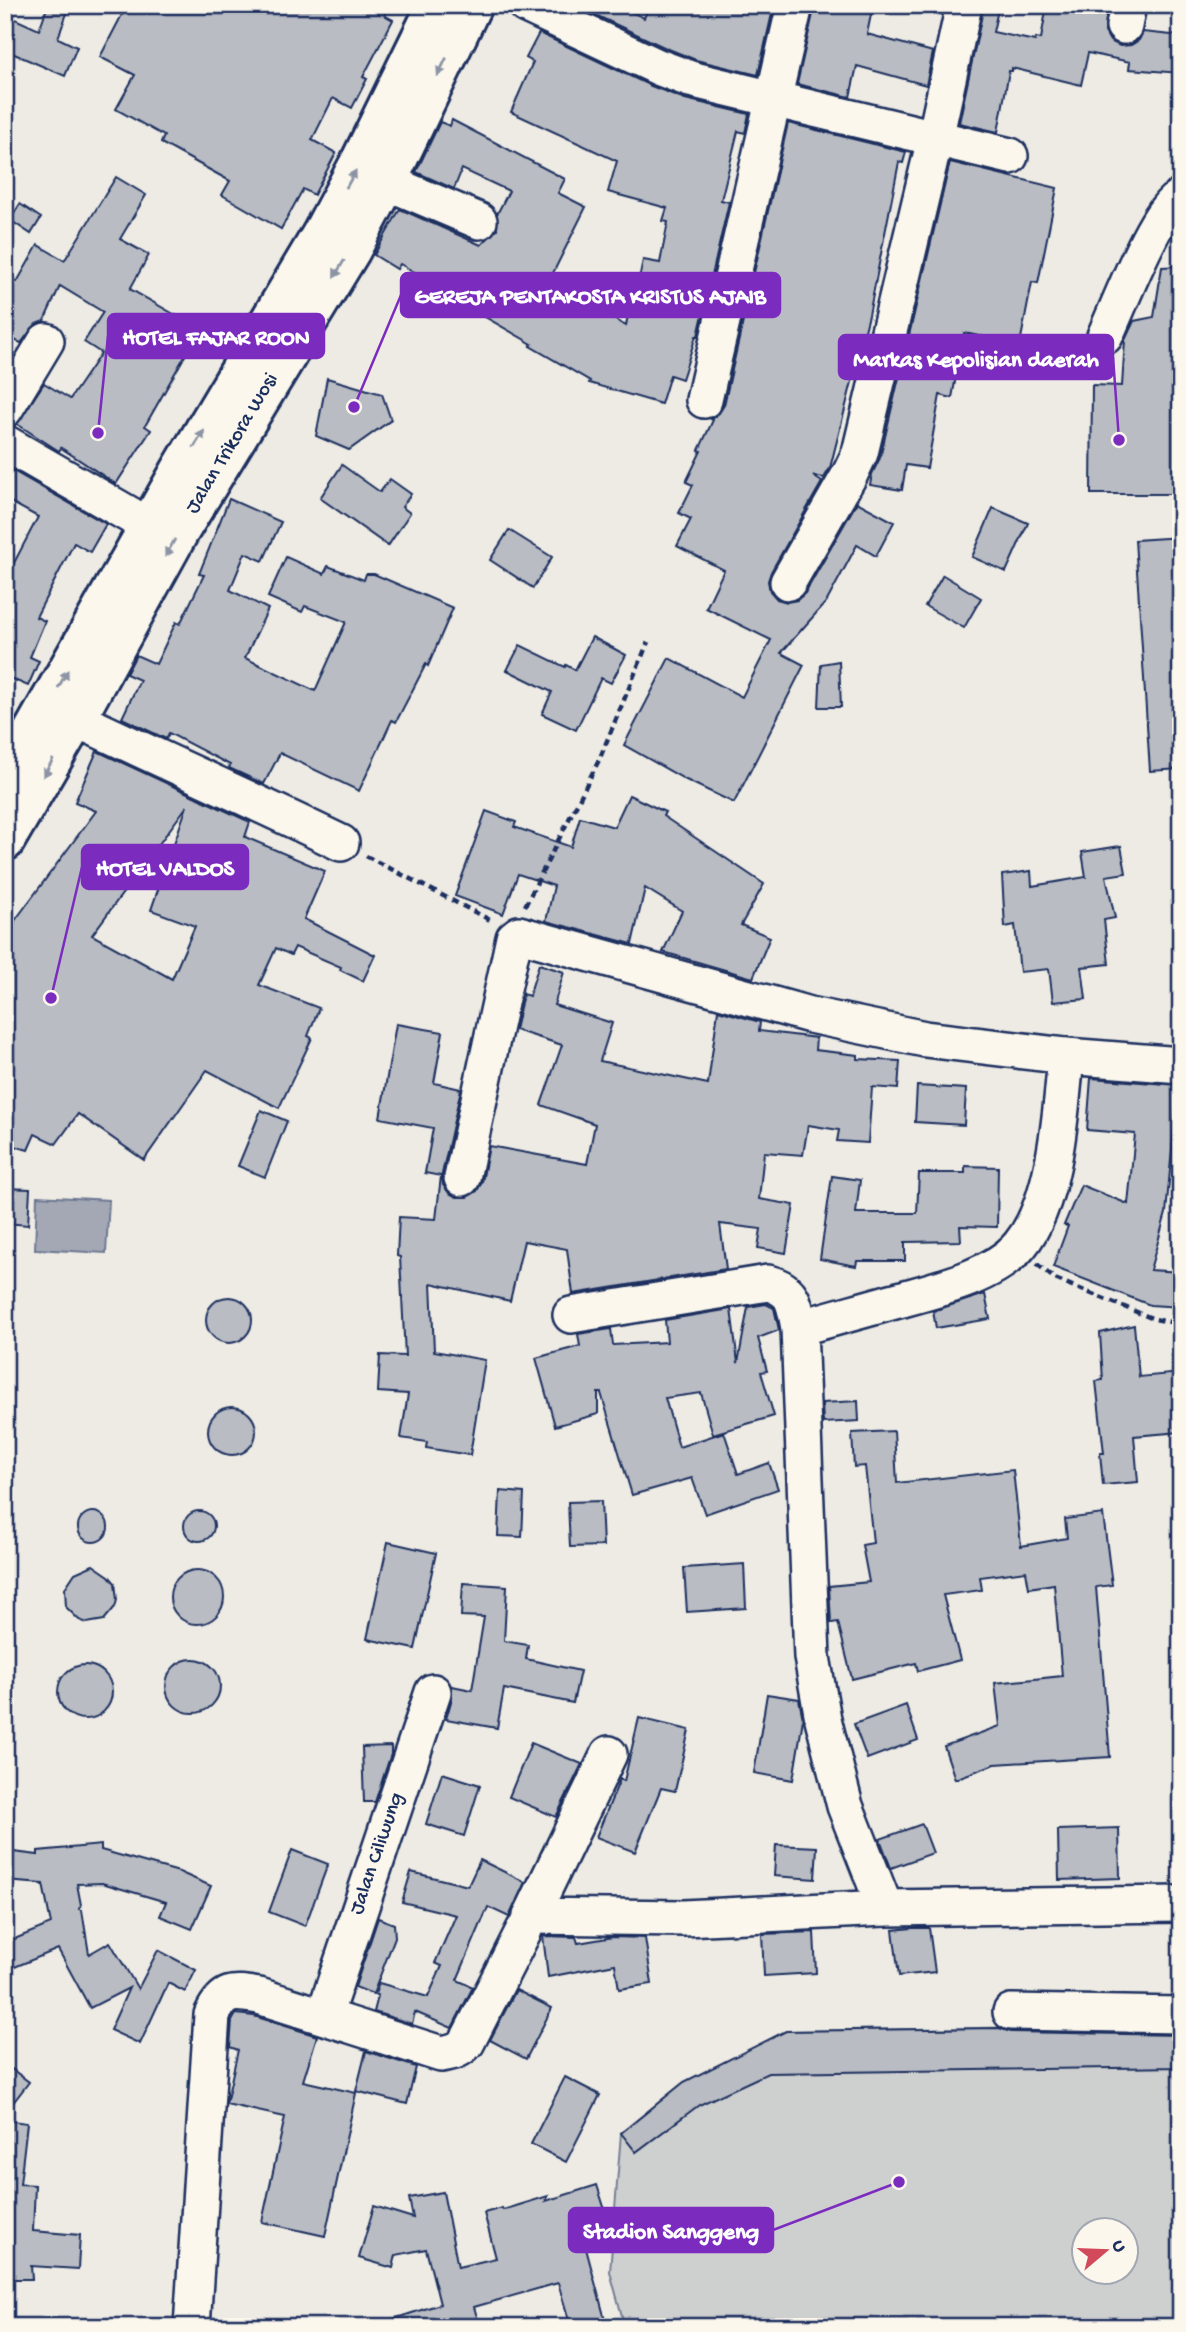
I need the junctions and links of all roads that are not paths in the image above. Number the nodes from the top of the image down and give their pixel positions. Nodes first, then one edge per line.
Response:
1 (437, 5) edge
2 (472, 5) edge
3 (526, 5) edge
4 (795, 5) edge
5 (964, 5) edge
6 (772, 99) junction
7 (935, 139) junction
8 (1010, 156) dead end
9 (387, 182) junction
10 (1181, 197) edge
11 (479, 221) dead end
12 (1105, 337) dead end
13 (46, 341) dead end
14 (704, 400) dead end
15 (5, 409) edge
16 (5, 443) edge
17 (192, 481) junction
18 (149, 526) junction
19 (788, 582) dead end
20 (76, 719) junction
21 (5, 781) edge
22 (5, 841) edge
23 (341, 843) road end
24 (1066, 1056) junction
25 (1181, 1065) edge
26 (462, 1178) dead end
27 (571, 1315) dead end
28 (799, 1328) junction
29 (433, 1692) dead end
30 (609, 1755) dead end
31 (1181, 1904) edge
32 (885, 1908) junction
33 (524, 1930) dead end
34 (1011, 2012) dead end
35 (1181, 2015) edge
36 (324, 2016) junction
37 (192, 2327) edge

17 -> 1 highway, Jalan Trikora Wosi
2 -> 9 highway, Jalan Trikora Wosi
3 - 6 street
4 - 6 street
5 - 7 street
6 - 7 street
6 - 14 street
7 - 8 street
7 - 19 street
9 - 11 street
9 -> 17 highway, Jalan Trikora Wosi
10 - 12 street
13 - 15 street
16 - 18 street
17 - 18 highway, Jalan Trikora Wosi
17 -> 20 highway, Jalan Trikora Wosi
21 -> 18 highway, Jalan Trikora Wosi
20 -> 22 highway, Jalan Trikora Wosi
20 - 23 street
24 - 25 street
24 - 26 street
24 - 28 street
27 - 28 street
28 - 32 street
29 - 36 street, Jalan Ciliwung
30 - 32 street
31 - 32 street
33 - 36 street
34 - 35 street
36 - 37 street

